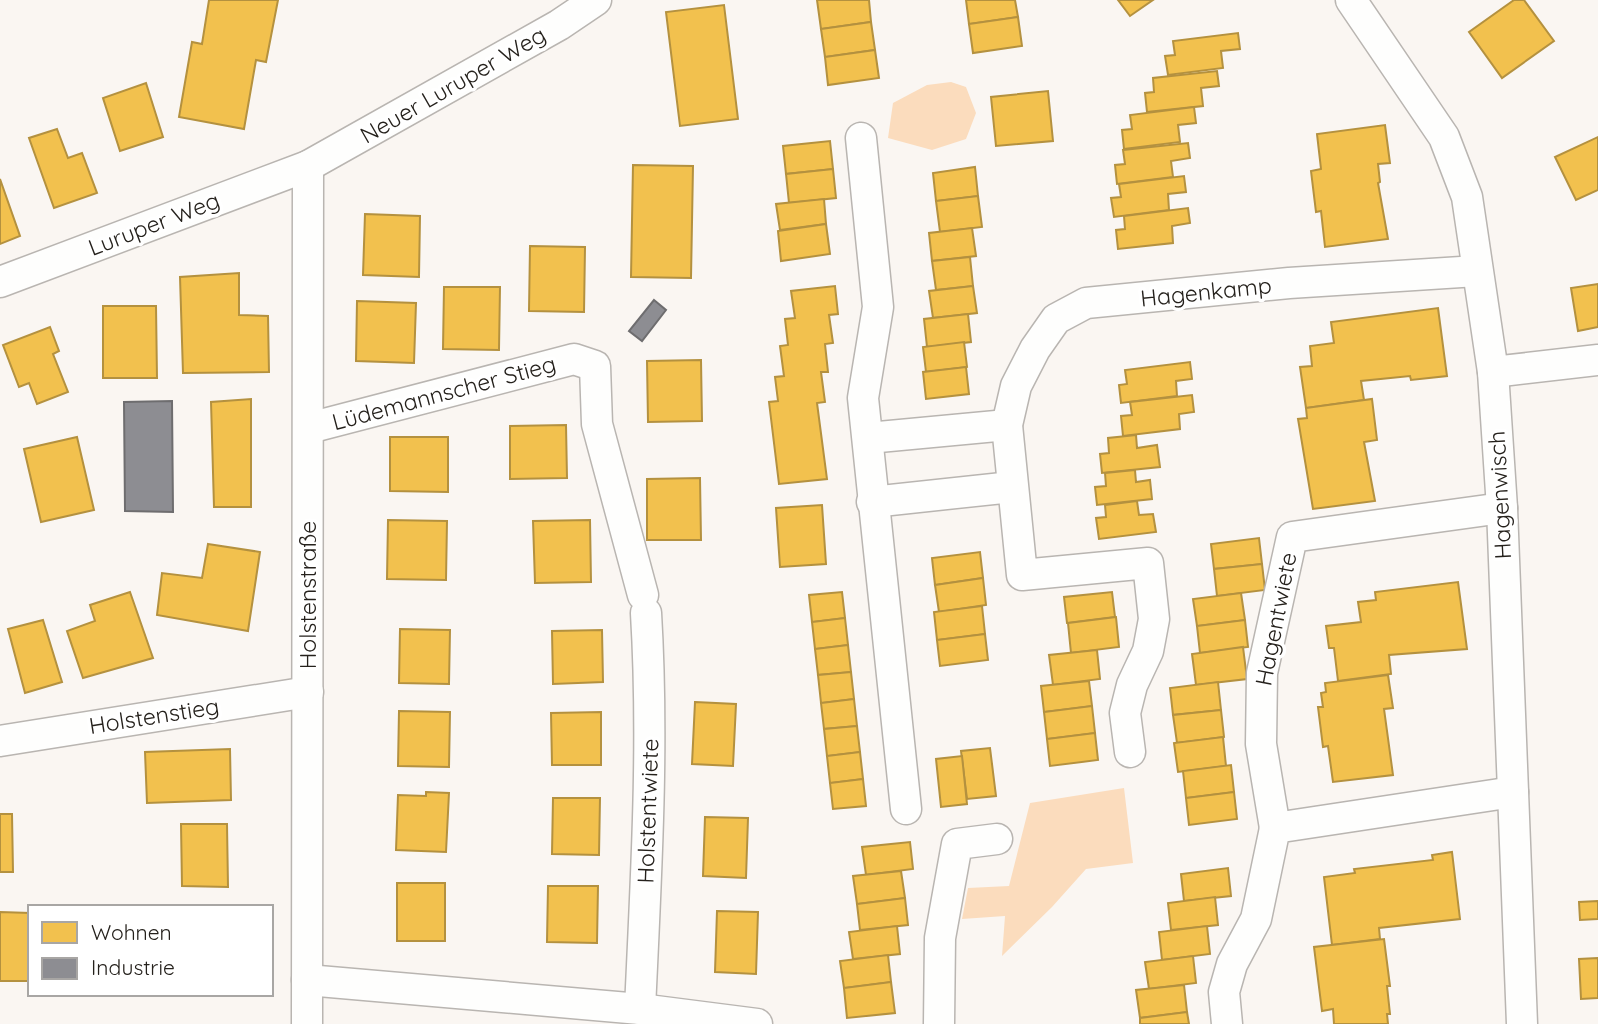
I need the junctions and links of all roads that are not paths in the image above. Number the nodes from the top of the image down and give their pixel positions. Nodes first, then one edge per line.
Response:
1 (596, 0) edge
2 (1351, 0) edge
3 (861, 138) dead end
4 (308, 166) junction
5 (1477, 271) junction
6 (0, 282) edge
7 (1598, 360) edge
8 (1493, 373) junction
9 (1007, 425) junction
10 (309, 428) junction
11 (868, 438) junction
12 (1012, 487) junction
13 (872, 502) junction
14 (1502, 508) junction
15 (645, 604) joint
16 (308, 692) junction
17 (0, 741) edge
18 (1130, 752) dead end
19 (1513, 792) junction
20 (906, 809) dead end
21 (1275, 828) junction
22 (997, 839) dead end
23 (307, 980) junction
24 (640, 1009) junction
25 (307, 1024) edge
26 (757, 1024) edge
27 (939, 1024) edge
28 (1227, 1024) edge
29 (1522, 1024) edge

1 - 4 street, Neuer Luruper Weg
2 - 5 street, Hagenwisch
3 - 11 street
4 - 6 street, Luruper Weg
4 - 10 street, Holstenstraße
5 - 8 street, Hagenwisch
5 - 9 street, Hagenkamp
7 - 8 street
8 - 14 street, Hagenwisch
9 - 11 street
9 - 12 street, Hagenkamp
10 - 15 street, Lüdemannscher Stieg
10 - 16 street, Holstenstraße
11 - 13 street
12 - 13 street
12 - 18 street, Hagenkamp
13 - 20 street
14 - 19 street, Hagenwisch
14 - 21 street, Hagentwiete
15 - 24 street, Holstentwiete
16 - 17 street, Holstenstieg
16 - 23 street, Holstenstraße
19 - 21 street
19 - 29 street, Hagenwisch
21 - 28 street, Hagentwiete
22 - 27 street
23 - 24 street
23 - 25 street, Holstenstraße
24 - 26 street

